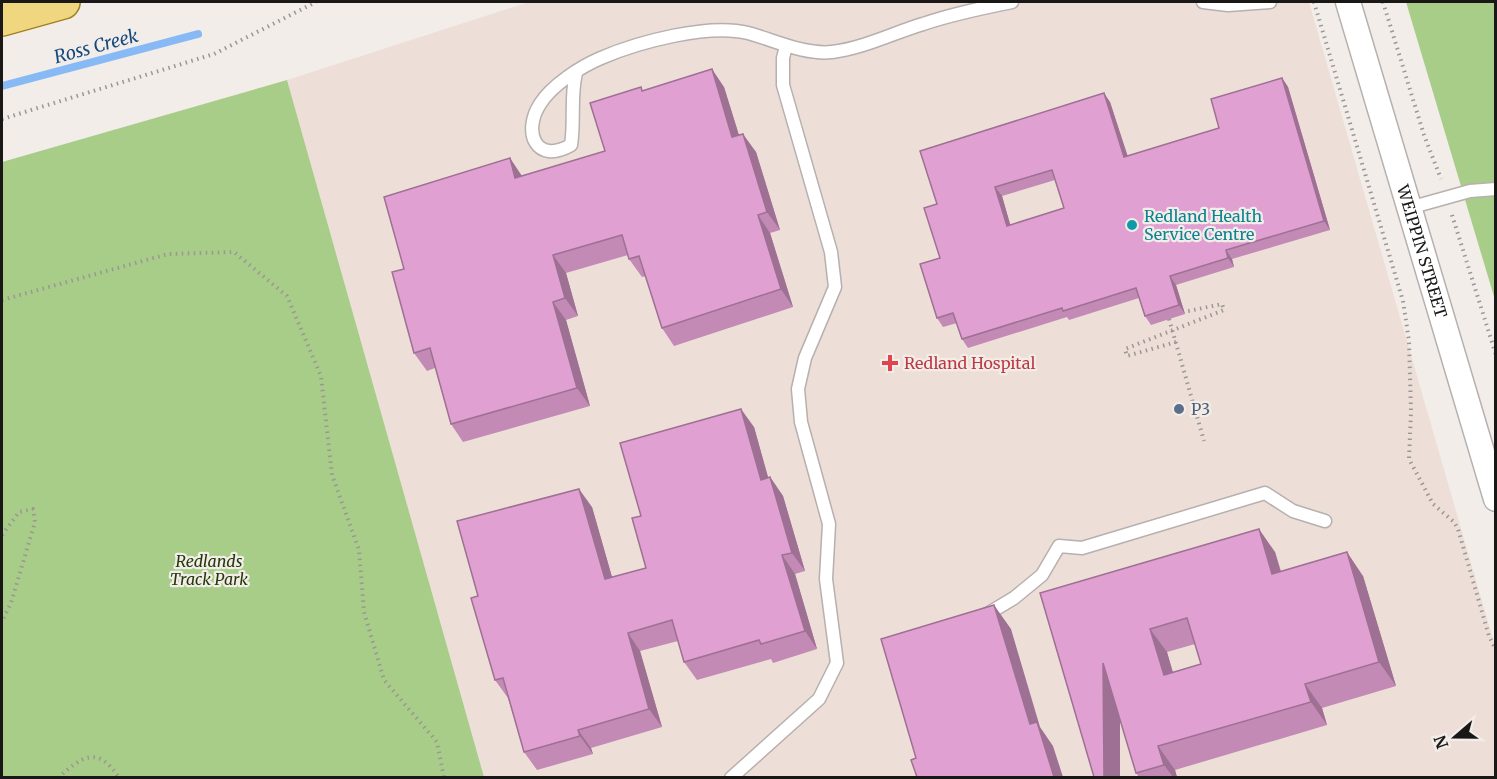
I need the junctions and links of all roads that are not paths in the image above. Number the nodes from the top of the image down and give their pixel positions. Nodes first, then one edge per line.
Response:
1 (63, 2) edge
2 (1012, 2) edge
3 (1203, 2) edge
4 (1270, 2) edge
5 (1348, 2) edge
6 (2, 19) edge
7 (786, 46) junction
8 (576, 73) junction
9 (1496, 189) edge
10 (1409, 208) junction
11 (1496, 499) edge
12 (1325, 520) dead end
13 (969, 620) edge
14 (731, 777) edge

1 - 6 main road
2 - 7 lane
3 - 4 lane
5 - 10 street, WEIPPIN STREET
7 - 8 lane
7 - 14 lane
8 - 8 lane
9 - 10 lane
10 - 11 street, WEIPPIN STREET
12 - 13 lane

